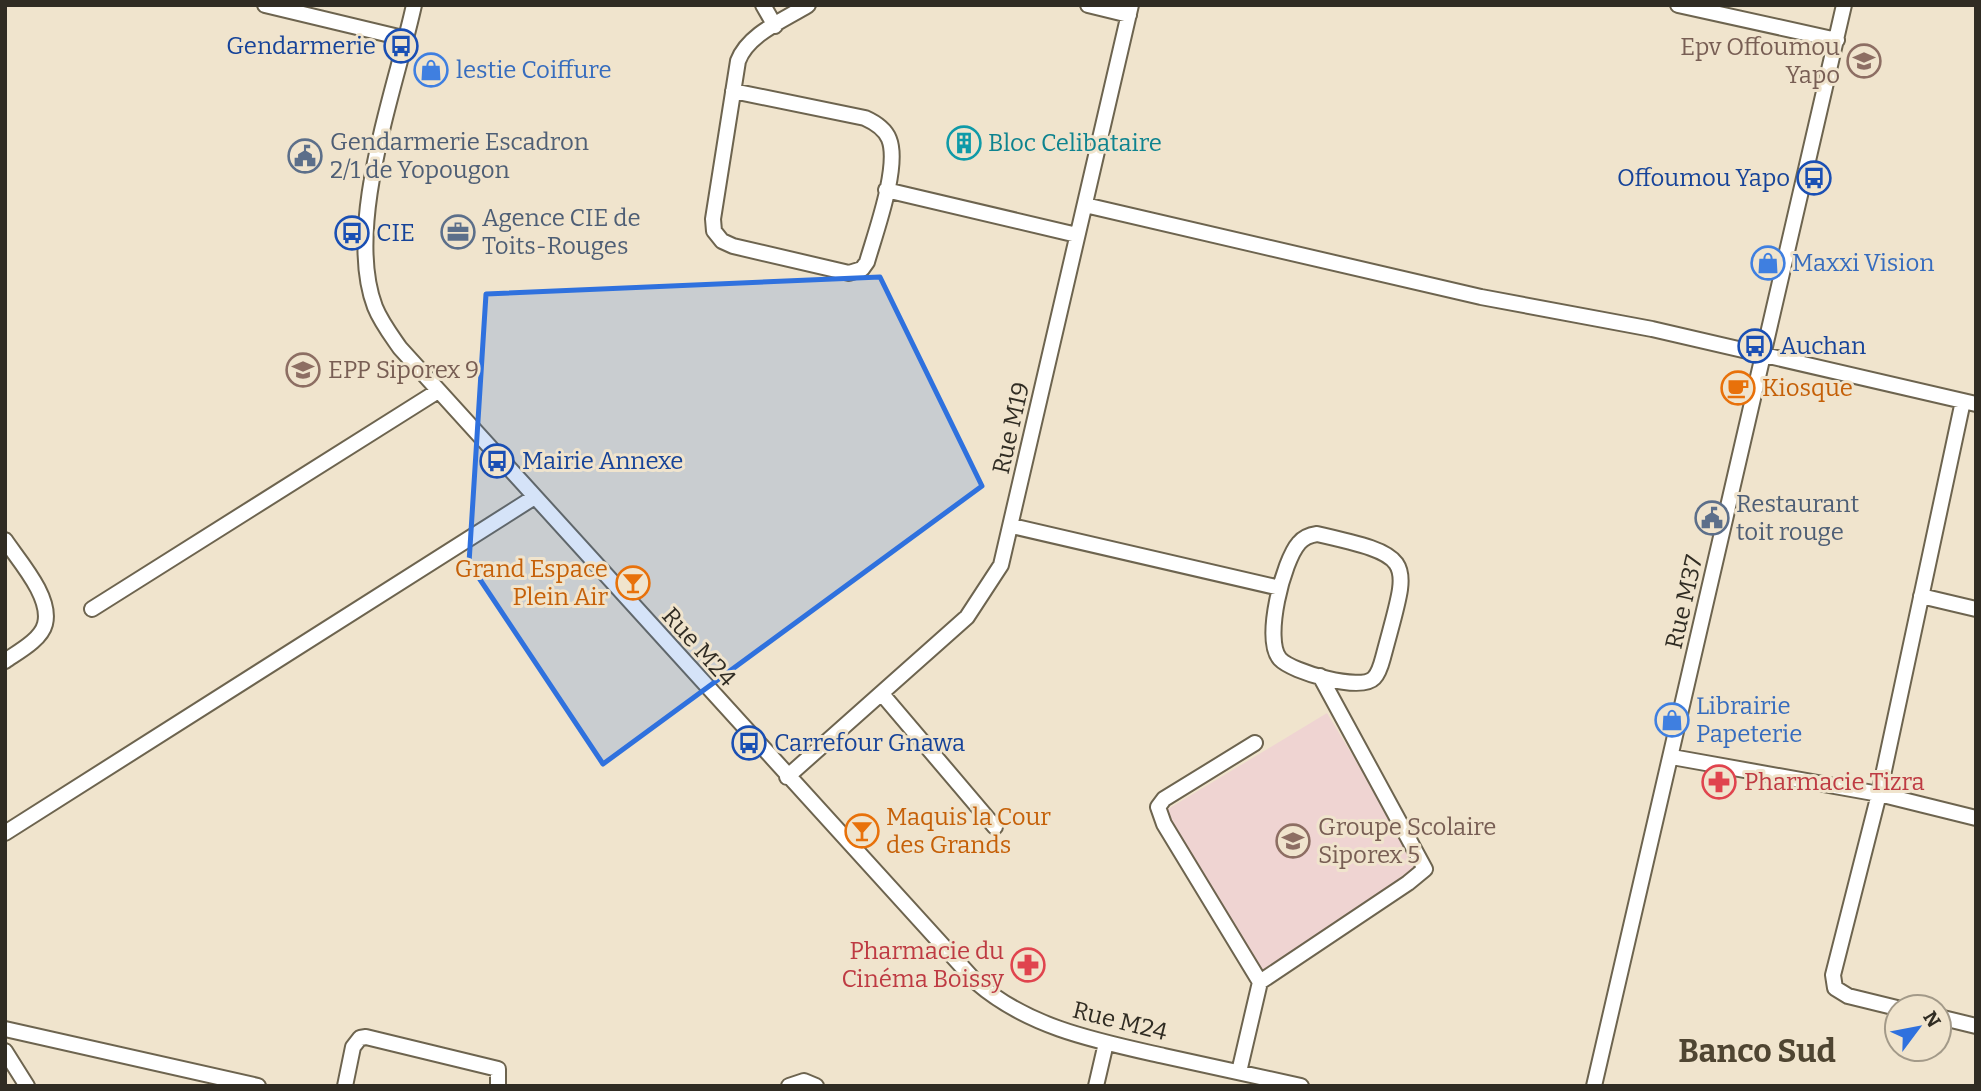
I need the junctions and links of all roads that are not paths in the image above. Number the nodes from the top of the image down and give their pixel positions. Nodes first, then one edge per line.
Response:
1 (265, 5) edge
2 (414, 5) edge
3 (763, 5) edge
4 (808, 5) edge
5 (1088, 5) edge
6 (1678, 5) edge
7 (1844, 5) edge
8 (1130, 10) edge
9 (775, 26) junction
10 (407, 39) junction
11 (1837, 40) junction
12 (733, 91) junction
13 (886, 190) junction
14 (1085, 205) junction
15 (1077, 235) junction
16 (1764, 356) junction
17 (438, 391) junction
18 (1970, 403) edge
19 (533, 498) junction
20 (1012, 526) junction
21 (5, 540) edge
22 (1280, 588) junction
23 (1922, 596) junction
24 (92, 609) dead end
25 (1976, 609) edge
26 (5, 661) edge
27 (1320, 676) junction
28 (882, 694) junction
29 (1255, 743) dead end
30 (1672, 757) junction
31 (787, 777) junction
32 (1879, 794) junction
33 (1976, 818) edge
34 (995, 827) dead end
35 (5, 833) edge
36 (1259, 982) junction
37 (1883, 1005) edge
38 (1953, 1020) edge
39 (1976, 1026) edge
40 (5, 1029) edge
41 (1106, 1043) junction
42 (5, 1051) edge
43 (1239, 1072) junction
44 (27, 1086) edge
45 (258, 1086) edge
46 (345, 1086) edge
47 (498, 1086) edge
48 (789, 1086) edge
49 (816, 1086) edge
50 (1096, 1086) edge
51 (1301, 1086) edge
52 (1594, 1086) edge

1 - 10 street
2 - 10 street, Rue M24
3 - 9 street
4 - 9 street
5 - 8 street
6 - 11 street
7 - 11 street, Rue M37
8 - 14 street, Rue M19
9 - 12 street
10 - 17 street, Rue M24
11 - 16 street, Rue M37
12 - 13 street
12 - 13 street
13 - 15 street
14 - 15 street, Rue M19
14 - 16 street
15 - 20 street, Rue M19
16 - 18 street
16 - 30 street, Rue M37
17 - 19 street, Rue M24
17 - 24 street
18 - 23 street
19 - 31 street, Rue M24
19 - 35 street
20 - 22 street
20 - 28 street, Rue M19
21 - 26 street
22 - 27 street
22 - 27 street
23 - 25 street
23 - 32 street
27 - 36 street
28 - 31 street, Rue M19
28 - 34 street
29 - 36 street
30 - 32 street
30 - 52 street, Rue M37
31 - 41 street, Rue M24
32 - 33 street
32 - 37 street
36 - 43 street
38 - 39 street
40 - 45 street
41 - 43 street, Rue M24
41 - 50 street
42 - 44 street
43 - 51 street, Rue M24
46 - 47 street
48 - 49 street

